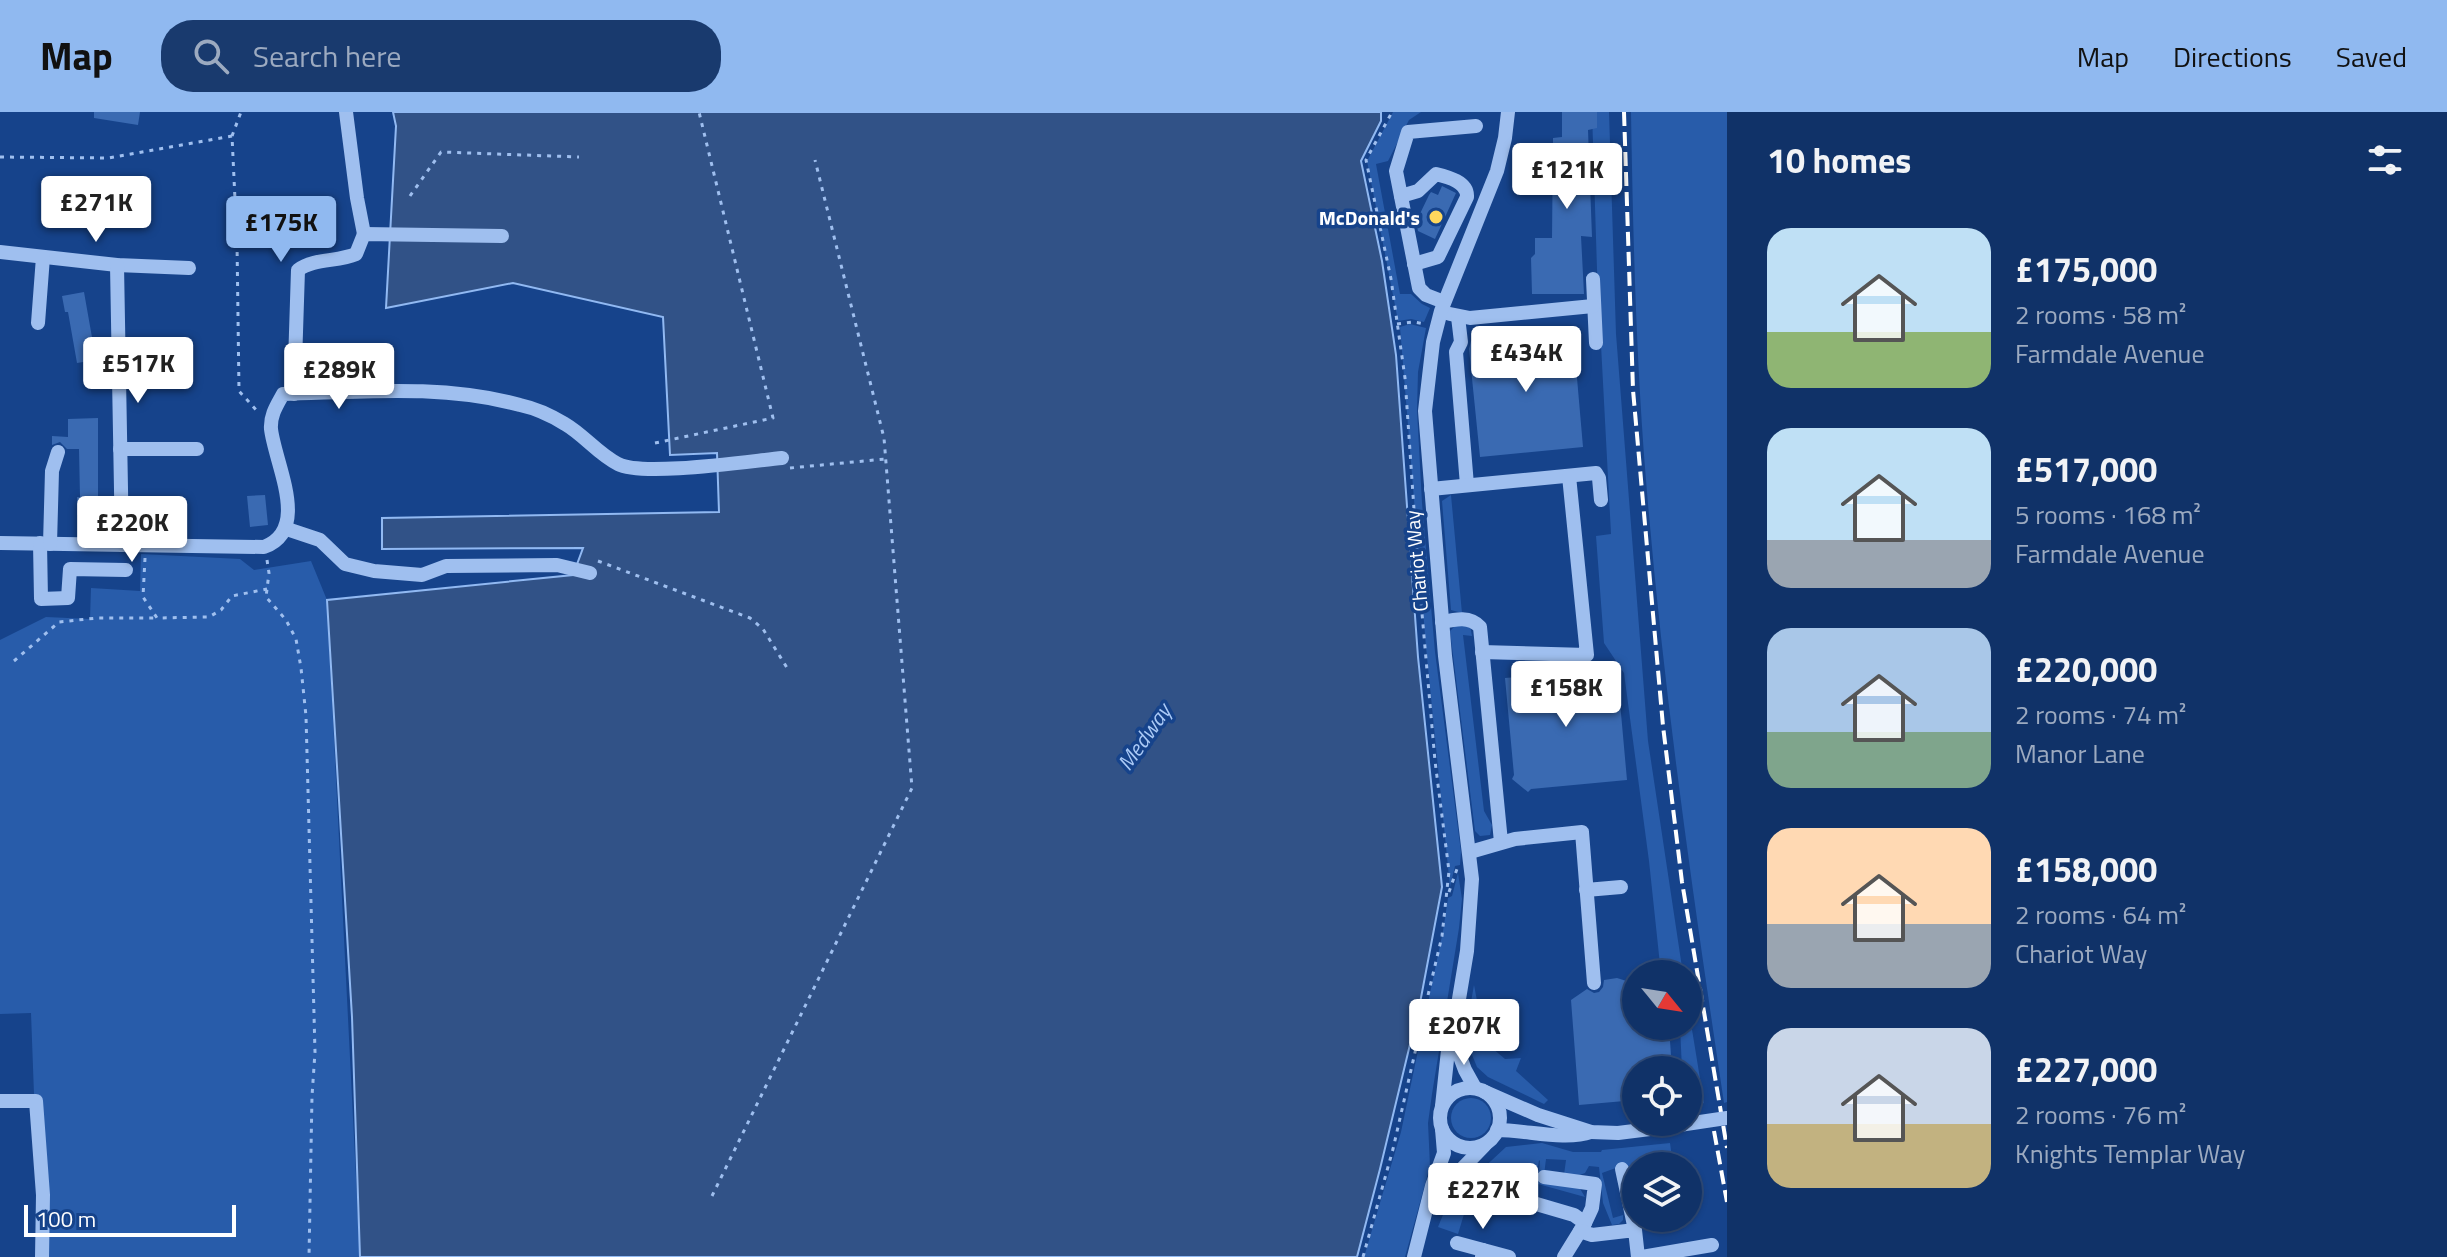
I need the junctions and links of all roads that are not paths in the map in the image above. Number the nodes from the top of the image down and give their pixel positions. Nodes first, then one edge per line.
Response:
1 (346, 112) edge
2 (1508, 112) edge
3 (1476, 126) dead end
4 (1401, 196) junction
5 (364, 234) junction
6 (502, 236) dead end
7 (0, 252) edge
8 (43, 257) junction
9 (1414, 264) junction
10 (117, 265) junction
11 (189, 268) dead end
12 (1593, 279) dead end
13 (1442, 306) junction
14 (1593, 306) junction
15 (1458, 317) junction
16 (38, 323) dead end
17 (1596, 343) dead end
18 (294, 394) junction
19 (120, 449) junction
20 (197, 449) dead end
21 (58, 452) dead end
22 (782, 458) dead end
23 (1569, 476) junction
24 (1467, 485) junction
25 (1431, 489) junction
26 (1601, 500) dead end
27 (287, 529) junction
28 (0, 543) edge
29 (45, 543) junction
30 (122, 545) junction
31 (588, 566) road end
32 (126, 570) dead end
33 (1442, 622) junction
34 (1482, 652) junction
35 (1501, 842) junction
36 (1470, 852) junction
37 (1621, 887) dead end
38 (1586, 890) junction
39 (1594, 983) dead end
40 (1456, 1017) junction
41 (1480, 1090) junction
42 (0, 1101) edge
43 (1441, 1117) junction
44 (1727, 1118) edge
45 (1591, 1132) junction
46 (1494, 1135) junction
47 (1544, 1177) dead end
48 (1492, 1191) dead end
49 (1427, 1209) junction
50 (1582, 1227) junction
51 (1622, 1232) edge
52 (1635, 1232) edge
53 (1457, 1243) dead end
54 (1712, 1245) dead end
55 (1482, 1254) edge
56 (42, 1257) edge
57 (1414, 1257) edge
58 (1509, 1257) edge
59 (1564, 1257) edge
60 (1640, 1257) edge

1 - 5 street
2 - 13 street, Chariot Way
3 - 4 street
4 - 9 street
4 - 9 street
5 - 6 street
5 - 18 street
7 - 8 street
8 - 10 street
8 - 16 street
9 - 13 street
10 - 11 street
10 - 19 street
12 - 14 street
13 - 15 street
13 - 25 street, Chariot Way
14 - 15 street
14 - 17 street
15 - 24 street
18 - 22 street
18 - 27 street
19 - 20 street
19 - 30 street
21 - 29 street
23 - 24 street
23 - 26 street
23 - 34 street
24 - 25 street
25 - 33 street, Chariot Way
27 - 30 street
27 - 31 street
28 - 29 street
29 - 30 street
29 - 32 street
33 - 34 street
33 - 36 street, Chariot Way
34 - 35 street
35 - 36 street
35 - 38 street
36 - 40 street, Chariot Way
37 - 38 street
38 - 39 street
40 - 41 street
40 - 43 street
41 - 43 street
41 - 45 street
41 - 46 street
42 - 56 street
43 - 46 street
43 - 49 street
44 - 45 street, bridge
45 - 46 street
46 - 49 street
47 - 50 street
48 - 50 street
49 - 57 street
50 - 51 street
50 - 59 street
52 - 60 street
53 - 55 street
54 - 60 street
55 - 58 street

